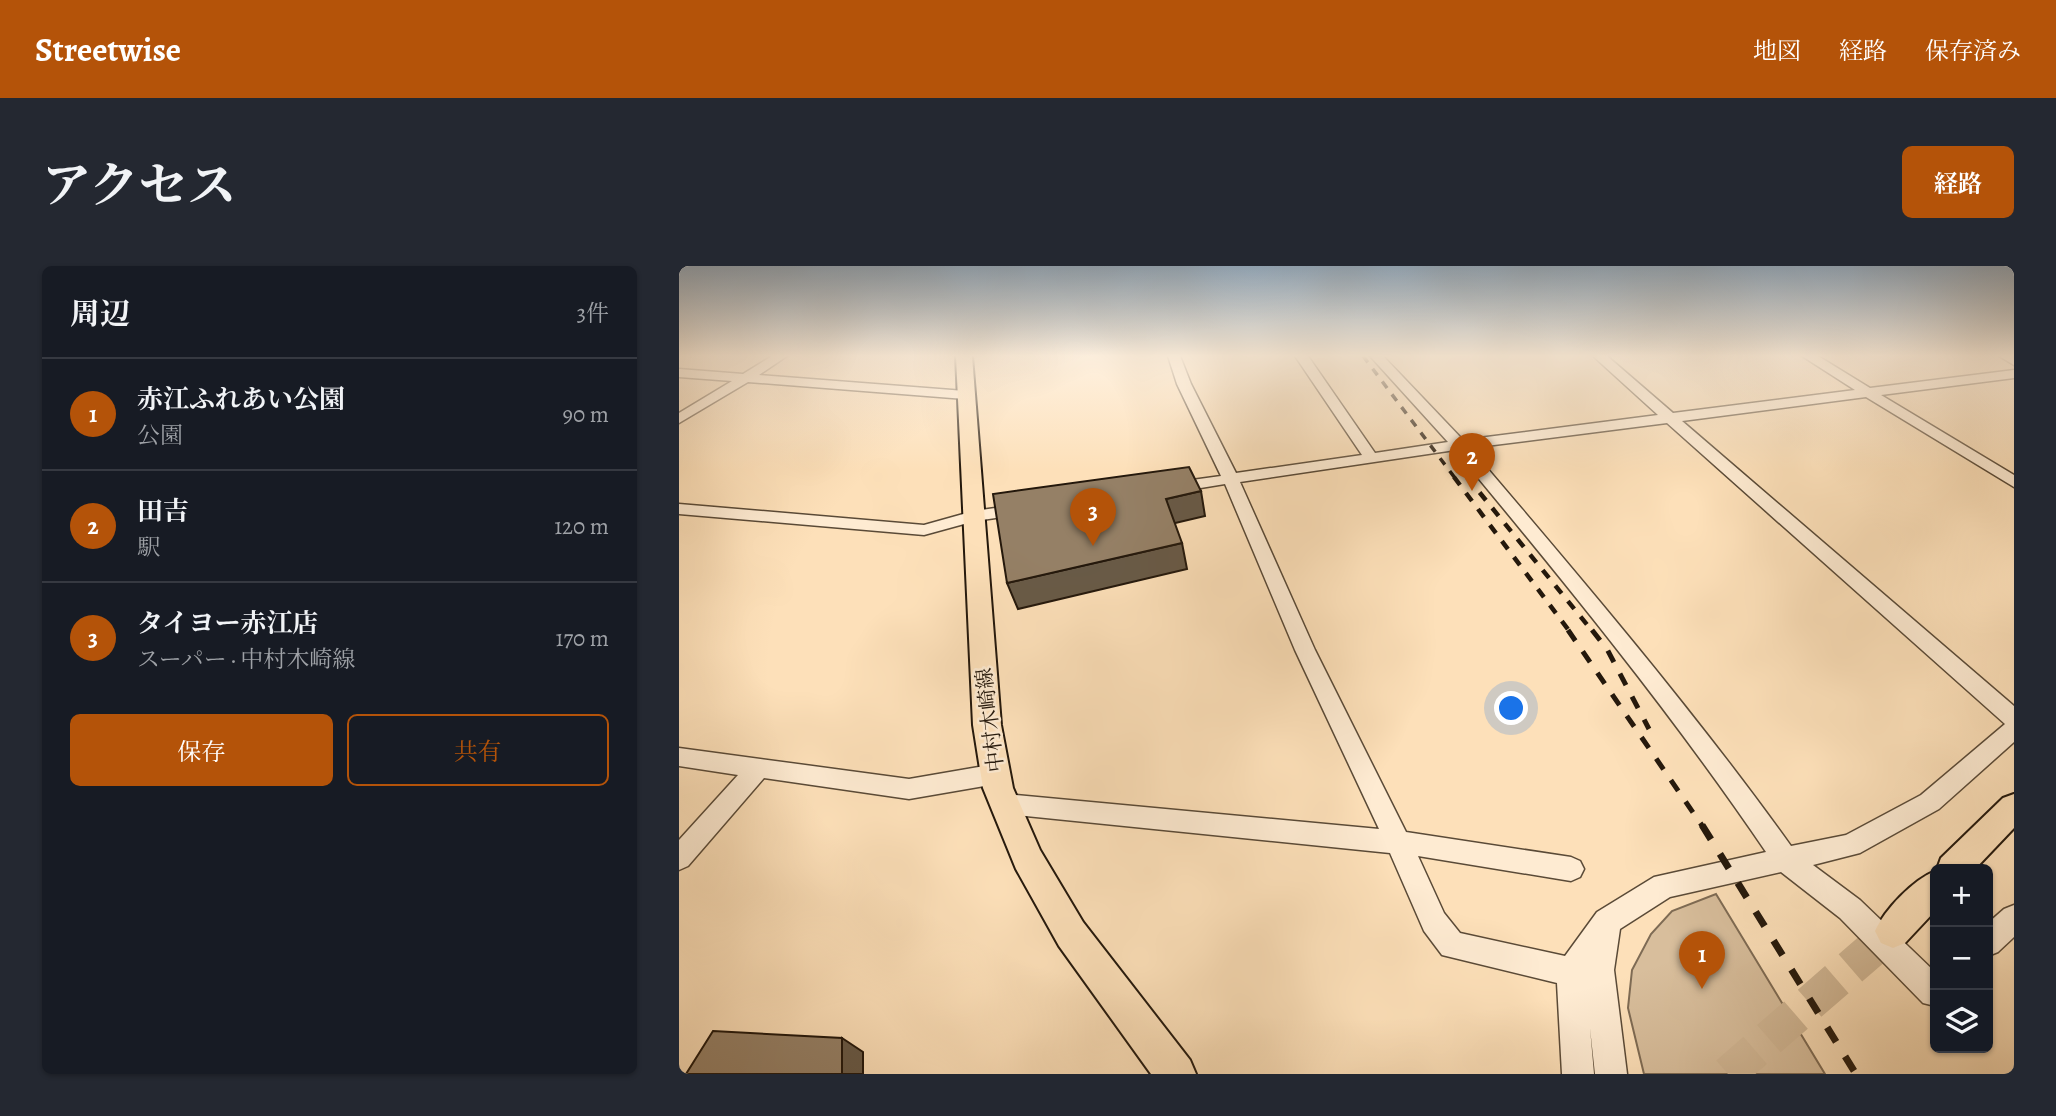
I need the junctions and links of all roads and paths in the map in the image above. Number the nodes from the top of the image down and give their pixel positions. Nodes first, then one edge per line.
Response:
1 (720, 394) edge
2 (948, 394) edge
3 (1189, 394) edge
4 (1327, 394) edge
5 (1411, 394) edge
6 (1641, 394) edge
7 (1862, 394) edge
8 (1868, 394) edge
9 (965, 395) joint
10 (679, 419) edge
11 (1671, 420) junction
12 (1459, 445) junction
13 (1372, 458) junction
14 (1231, 479) junction
15 (2014, 482) edge
16 (1150, 491) edge
17 (1042, 506) edge
18 (679, 509) edge
19 (975, 516) junction
20 (2014, 719) edge
21 (2014, 729) edge
22 (679, 757) edge
23 (759, 768) junction
24 (996, 774) junction
25 (1005, 804) junction
26 (2014, 807) edge
27 (1398, 842) junction
28 (679, 858) edge
29 (1786, 860) junction
30 (1958, 864) edge
31 (1571, 869) dead end
32 (1930, 892) edge
33 (2014, 918) edge
34 (1607, 921) junction
35 (1893, 931) tunnel mouth
36 (1993, 937) edge
37 (1571, 972) junction
38 (1930, 988) edge
39 (1176, 1074) edge
40 (1578, 1074) edge
41 (1611, 1074) edge

1 - 10 street
2 - 9 street
3 - 14 street
4 - 13 street
5 - 12 street
6 - 11 street
7 - 11 street
8 - 15 street
9 - 19 main road, 中村木崎線
11 - 12 street
11 - 20 street
12 - 13 street
12 - 29 street
13 - 14 street
14 - 16 street
14 - 27 street
17 - 19 street
18 - 19 street
19 - 24 main road, 中村木崎線
21 - 29 street
22 - 23 street
23 - 24 street
23 - 28 street
24 - 25 main road, 中村木崎線
25 - 27 street
25 - 39 main road, 中村木崎線
26 - 30 main road
27 - 31 street
27 - 37 street
29 - 34 street
29 - 38 street
32 - 35 main road
33 - 36 street
34 - 37 street
34 - 41 street
37 - 40 street

